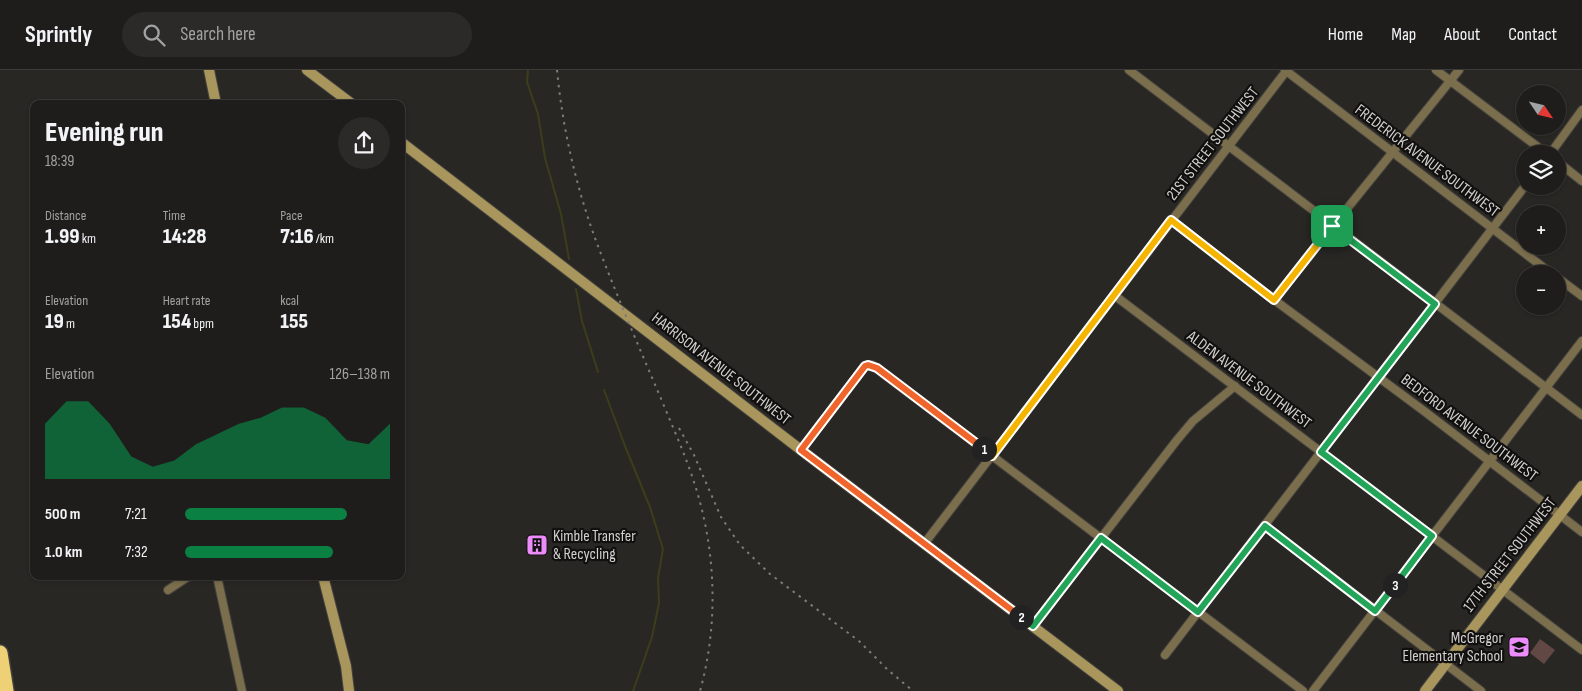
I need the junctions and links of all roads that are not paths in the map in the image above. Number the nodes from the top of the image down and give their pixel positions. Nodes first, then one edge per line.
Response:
1 (209, 70) edge
2 (308, 70) edge
3 (1130, 70) edge
4 (1286, 70) edge
5 (1436, 70) edge
6 (1460, 70) edge
7 (1451, 81) junction
8 (215, 100) edge
9 (347, 100) edge
10 (1582, 110) edge
11 (405, 145) edge
12 (1537, 145) edge
13 (1556, 145) edge
14 (1229, 146) junction
15 (1392, 151) junction
16 (1566, 168) edge
17 (1582, 181) edge
18 (1518, 195) edge
19 (1171, 220) junction
20 (1332, 226) junction
21 (1493, 228) junction
22 (1540, 265) edge
23 (1566, 284) edge
24 (1114, 295) junction
25 (1582, 296) edge
26 (1274, 300) junction
27 (1435, 304) junction
28 (1582, 341) edge
29 (1378, 377) junction
30 (1235, 386) junction
31 (1546, 388) junction
32 (1582, 415) edge
33 (801, 450) junction
34 (1321, 452) junction
35 (992, 456) junction
36 (1490, 461) junction
37 (1582, 486) edge
38 (1560, 515) junction
39 (1265, 526) junction
40 (1582, 532) edge
41 (1432, 536) junction
42 (1101, 538) junction
43 (924, 544) junction
44 (183, 580) edge
45 (218, 580) edge
46 (323, 580) edge
47 (1502, 589) junction
48 (168, 590) dead end
49 (1375, 611) junction
50 (1198, 612) junction
51 (1033, 626) junction
52 (1582, 650) edge
53 (0, 653) edge
54 (1165, 655) dead end
55 (1446, 664) junction
56 (6, 691) edge
57 (242, 691) edge
58 (349, 691) edge
59 (1118, 691) edge
60 (1303, 691) edge
61 (1313, 691) edge
62 (1425, 691) edge
63 (1481, 691) edge

1 - 8 street
2 - 9 street
3 - 14 street
4 - 14 street, 21ST STREET SOUTHWEST
4 - 15 street, FREDERICK AVENUE SOUTHWEST
5 - 7 street
6 - 7 street
7 - 12 street
7 - 15 street
10 - 13 street
11 - 33 street, HARRISON AVENUE SOUTHWEST
14 - 19 street, 21ST STREET SOUTHWEST
14 - 20 street
15 - 20 street
15 - 21 street, FREDERICK AVENUE SOUTHWEST
16 - 17 street
18 - 21 street
19 - 24 street, 21ST STREET SOUTHWEST
19 - 26 street, BEDFORD AVENUE SOUTHWEST
20 - 26 street
20 - 27 street
21 - 22 street, FREDERICK AVENUE SOUTHWEST
21 - 27 street
23 - 25 street
24 - 30 street, ALDEN AVENUE SOUTHWEST
24 - 35 street, 21ST STREET SOUTHWEST
26 - 29 street, BEDFORD AVENUE SOUTHWEST
27 - 29 street
27 - 31 street
28 - 31 street
29 - 34 street
29 - 36 street, BEDFORD AVENUE SOUTHWEST
30 - 34 street, ALDEN AVENUE SOUTHWEST
30 - 42 street
31 - 32 street
31 - 36 street
33 - 35 street
33 - 43 street, HARRISON AVENUE SOUTHWEST
34 - 39 street
34 - 41 street, ALDEN AVENUE SOUTHWEST
35 - 42 street
35 - 43 street, 21ST STREET SOUTHWEST
36 - 38 street, BEDFORD AVENUE SOUTHWEST
36 - 41 street
37 - 38 street, 17TH STREET SOUTHWEST
38 - 40 street, BEDFORD AVENUE SOUTHWEST
38 - 47 street, 17TH STREET SOUTHWEST
39 - 49 street
39 - 50 street
41 - 47 street, ALDEN AVENUE SOUTHWEST
41 - 49 street
42 - 50 street
42 - 51 street
43 - 51 street, HARRISON AVENUE SOUTHWEST
44 - 48 street
45 - 57 street
46 - 58 street
47 - 52 street, ALDEN AVENUE SOUTHWEST
47 - 55 street, 17TH STREET SOUTHWEST
49 - 55 street
49 - 61 street
50 - 54 street
50 - 60 street
51 - 59 street, HARRISON AVENUE SOUTHWEST
53 - 56 highway
55 - 62 street, 17TH STREET SOUTHWEST
55 - 63 street

